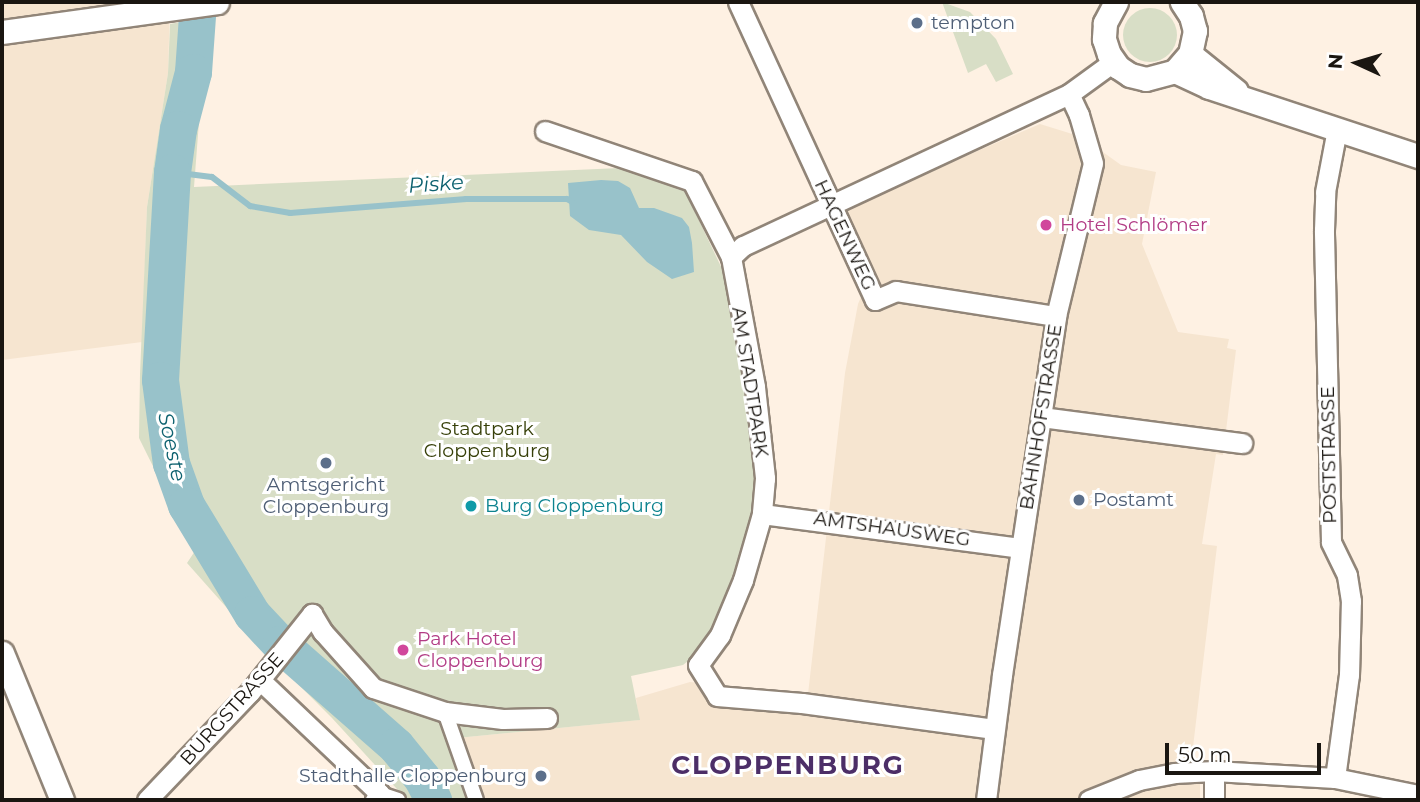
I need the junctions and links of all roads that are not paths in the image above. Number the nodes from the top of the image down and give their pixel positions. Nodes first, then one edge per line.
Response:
1 (217, 2) edge
2 (738, 2) edge
3 (1115, 2) edge
4 (1191, 6) edge
5 (2, 32) edge
6 (1113, 62) junction
7 (1182, 63) junction
8 (1069, 94) junction
9 (1337, 128) junction
10 (545, 131) dead end
11 (1418, 156) edge
12 (831, 204) junction
13 (731, 257) junction
14 (1056, 316) junction
15 (1041, 417) junction
16 (1242, 443) dead end
17 (762, 514) junction
18 (1020, 548) junction
19 (2, 653) edge
20 (265, 675) junction
21 (445, 712) junction
22 (547, 718) dead end
23 (995, 729) junction
24 (1214, 771) junction
25 (1335, 778) junction
26 (1418, 795) edge
27 (384, 798) edge
28 (62, 800) edge
29 (147, 800) edge
30 (476, 800) edge
31 (986, 800) edge
32 (1089, 800) edge
33 (1214, 800) edge

1 - 5 street
2 - 12 street, HAGENWEG
3 - 6 street
4 - 7 street
6 - 7 street
6 - 8 street
7 - 9 street
8 - 12 street
8 - 14 street, BAHNHOFSTRASSE
9 - 11 street
9 - 25 street, POSTSTRASSE
10 - 13 street, AM STADTPARK
12 - 13 street
12 - 14 street, HAGENWEG
13 - 17 street, AM STADTPARK
14 - 15 street, BAHNHOFSTRASSE
15 - 16 street
15 - 18 street, BAHNHOFSTRASSE
17 - 18 street, AMTSHAUSWEG
17 - 23 street, AM STADTPARK
18 - 23 street, BAHNHOFSTRASSE
19 - 28 street
20 - 21 street, BURGSTRASSE
20 - 27 street
20 - 29 street, BURGSTRASSE
21 - 22 street
21 - 30 street
23 - 31 street, BAHNHOFSTRASSE
24 - 25 street
24 - 32 street
24 - 33 street
25 - 26 street

